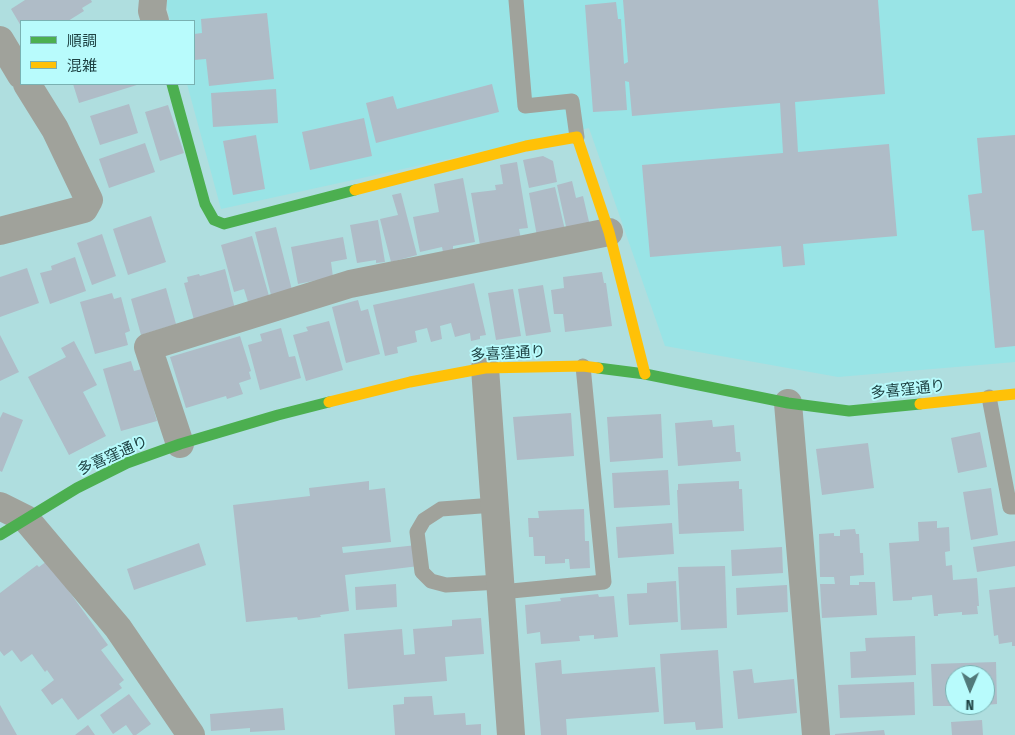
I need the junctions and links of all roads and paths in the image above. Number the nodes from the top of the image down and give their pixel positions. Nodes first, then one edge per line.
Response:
1 (153, 0) edge
2 (516, 0) edge
3 (155, 20) edge
4 (0, 40) edge
5 (20, 73) edge
6 (28, 85) edge
7 (172, 85) edge
8 (577, 137) junction
9 (0, 231) edge
10 (608, 232) junction
11 (583, 366) junction
12 (485, 368) junction
13 (645, 374) junction
14 (1015, 394) edge
15 (989, 397) junction
16 (788, 403) junction
17 (180, 444) junction
18 (494, 504) junction
19 (0, 506) edge
20 (1015, 507) edge
21 (26, 519) junction
22 (0, 535) edge
23 (500, 587) junction
24 (182, 732) edge
25 (511, 735) edge
26 (816, 735) edge

1 - 3 street
2 - 8 lane
4 - 5 street
6 - 9 street
7 - 8 main road
8 - 10 main road
10 - 13 main road
10 - 17 street
11 - 12 main road, 多喜窪通り
11 - 13 main road, 多喜窪通り
11 - 23 lane
12 - 17 main road, 多喜窪通り
12 - 18 street
13 - 16 main road, 多喜窪通り
14 - 15 main road, 多喜窪通り
15 - 16 main road, 多喜窪通り
15 - 20 lane
16 - 26 street
17 - 21 main road, 多喜窪通り
18 - 23 street
18 - 23 lane
19 - 21 street
21 - 22 main road, 多喜窪通り
21 - 24 street
23 - 25 street

